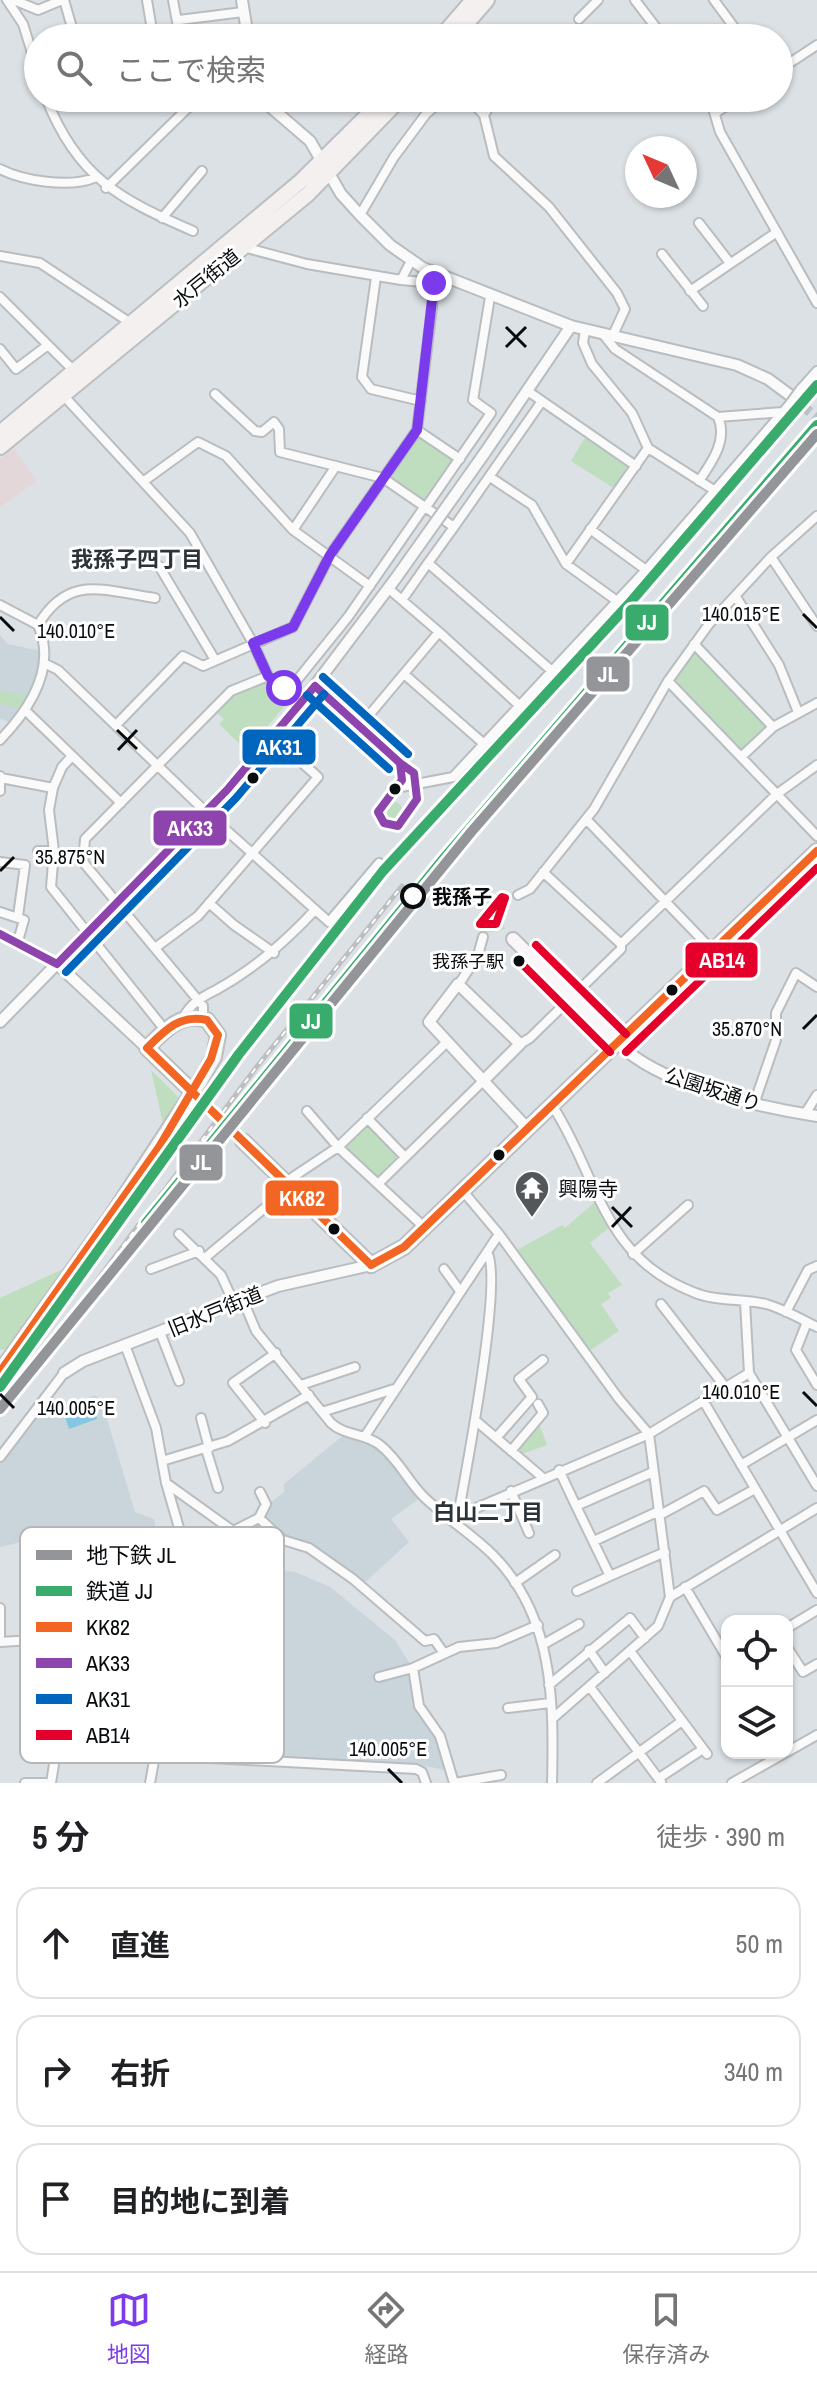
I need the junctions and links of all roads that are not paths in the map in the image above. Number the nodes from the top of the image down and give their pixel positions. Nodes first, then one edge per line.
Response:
1 (7, 0) edge
2 (14, 0) edge
3 (63, 0) edge
4 (147, 0) edge
5 (175, 0) edge
6 (473, 0) edge
7 (487, 0) edge
8 (598, 0) edge
9 (635, 0) edge
10 (714, 0) edge
11 (242, 6) edge
12 (579, 19) dead end
13 (179, 20) junction
14 (71, 24) edge
15 (151, 24) edge
16 (179, 24) edge
17 (452, 24) edge
18 (473, 24) edge
19 (653, 24) edge
20 (732, 24) edge
21 (24, 27) edge
22 (817, 45) edge
23 (793, 61) edge
24 (53, 112) edge
25 (184, 112) edge
26 (275, 112) edge
27 (373, 112) edge
28 (386, 112) edge
29 (428, 112) edge
30 (481, 112) edge
31 (486, 112) edge
32 (717, 112) edge
33 (484, 115) junction
34 (326, 167) junction
35 (0, 169) edge
36 (202, 171) dead end
37 (94, 178) junction
38 (106, 188) junction
39 (360, 215) junction
40 (162, 218) junction
41 (699, 223) dead end
42 (193, 231) dead end
43 (777, 232) junction
44 (243, 247) junction
45 (662, 254) dead end
46 (0, 256) edge
47 (411, 261) junction
48 (730, 263) junction
49 (376, 277) junction
50 (435, 279) junction
51 (401, 280) junction
52 (690, 291) junction
53 (490, 297) junction
54 (2, 300) edge
55 (817, 303) edge
56 (703, 306) dead end
57 (133, 324) junction
58 (571, 326) junction
59 (585, 330) junction
60 (608, 334) junction
61 (48, 345) junction
62 (0, 349) edge
63 (74, 371) junction
64 (817, 371) edge
65 (529, 392) junction
66 (215, 394) dead end
67 (63, 395) junction
68 (421, 401) junction
69 (542, 401) junction
70 (791, 401) junction
71 (718, 417) junction
72 (417, 430) junction
73 (0, 433) edge
74 (0, 447) edge
75 (648, 448) junction
76 (460, 459) junction
77 (336, 466) junction
78 (636, 466) junction
79 (490, 477) junction
80 (383, 478) junction
81 (144, 481) junction
82 (699, 481) junction
83 (717, 492) junction
84 (426, 507) junction
85 (817, 516) edge
86 (454, 527) junction
87 (590, 529) junction
88 (293, 530) junction
89 (330, 555) junction
90 (771, 557) junction
91 (428, 563) junction
92 (566, 564) junction
93 (159, 566) dead end
94 (646, 570) junction
95 (370, 586) junction
96 (389, 589) junction
97 (736, 597) junction
98 (155, 598) dead end
99 (402, 600) junction
100 (617, 601) junction
101 (0, 605) edge
102 (38, 625) junction
103 (817, 626) edge
104 (439, 632) junction
105 (253, 643) junction
106 (694, 644) junction
107 (215, 660) junction
108 (44, 663) junction
109 (552, 671) junction
110 (404, 674) junction
111 (268, 676) junction
112 (668, 681) junction
113 (315, 686) junction
114 (817, 703) edge
115 (520, 706) junction
116 (26, 711) junction
117 (798, 712) junction
118 (116, 725) junction
119 (360, 726) junction
120 (773, 727) junction
121 (273, 737) junction
122 (0, 740) edge
123 (483, 743) junction
124 (72, 756) junction
125 (741, 757) junction
126 (400, 763) dead end
127 (817, 765) edge
128 (158, 767) junction
129 (0, 776) edge
130 (53, 788) junction
131 (396, 788) dead end
132 (0, 791) edge
133 (777, 794) junction
134 (121, 803) junction
135 (206, 812) junction
136 (586, 819) junction
137 (817, 836) edge
138 (38, 851) dead end
139 (54, 851) junction
140 (817, 851) edge
141 (252, 854) junction
142 (0, 862) edge
143 (379, 863) dead end
144 (543, 872) junction
145 (518, 895) dead end
146 (118, 902) junction
147 (666, 902) junction
148 (209, 903) junction
149 (315, 910) junction
150 (0, 912) edge
151 (18, 916) junction
152 (0, 934) edge
153 (88, 934) junction
154 (483, 937) dead end
155 (513, 939) dead end
156 (18, 941) junction
157 (621, 944) junction
158 (155, 948) junction
159 (713, 951) junction
160 (274, 953) junction
161 (57, 964) junction
162 (459, 984) junction
163 (817, 987) edge
164 (572, 997) junction
165 (198, 1000) junction
166 (203, 1018) junction
167 (183, 1019) junction
168 (0, 1022) edge
169 (165, 1030) junction
170 (446, 1043) junction
171 (618, 1043) junction
172 (520, 1044) junction
173 (147, 1048) junction
174 (483, 1081) junction
175 (817, 1095) edge
176 (202, 1101) tunnel mouth
177 (754, 1104) junction
178 (552, 1105) junction
179 (307, 1111) dead end
180 (805, 1114) junction
181 (817, 1116) edge
182 (367, 1118) junction
183 (528, 1129) junction
184 (243, 1141) tunnel mouth
185 (338, 1147) junction
186 (405, 1157) junction
187 (378, 1184) junction
188 (288, 1185) junction
189 (462, 1190) junction
190 (688, 1205) dead end
191 (424, 1227) junction
192 (179, 1234) dead end
193 (499, 1234) junction
194 (487, 1252) junction
195 (202, 1254) junction
196 (633, 1254) junction
197 (371, 1265) junction
198 (817, 1266) edge
199 (151, 1269) dead end
200 (444, 1269) dead end
201 (460, 1291) junction
202 (238, 1300) junction
203 (745, 1302) junction
204 (661, 1304) dead end
205 (786, 1312) junction
206 (814, 1324) edge
207 (160, 1332) junction
208 (125, 1345) junction
209 (276, 1353) junction
210 (543, 1360) dead end
211 (355, 1367) dead end
212 (1, 1368) edge
213 (64, 1373) joint
214 (749, 1373) junction
215 (179, 1381) dead end
216 (301, 1385) junction
217 (817, 1385) edge
218 (726, 1388) junction
219 (395, 1389) junction
220 (309, 1395) junction
221 (704, 1402) junction
222 (538, 1404) dead end
223 (322, 1412) junction
224 (201, 1418) dead end
225 (475, 1420) junction
226 (817, 1420) edge
227 (265, 1423) junction
228 (649, 1434) junction
229 (365, 1436) junction
230 (787, 1437) junction
231 (496, 1438) junction
232 (208, 1448) junction
233 (511, 1451) junction
234 (0, 1457) edge
235 (162, 1461) junction
236 (741, 1465) junction
237 (559, 1470) junction
238 (653, 1472) junction
239 (542, 1477) junction
240 (166, 1483) junction
241 (817, 1486) edge
242 (218, 1488) dead end
243 (755, 1489) junction
244 (511, 1491) junction
245 (260, 1492) dead end
246 (576, 1506) junction
247 (817, 1508) edge
248 (660, 1513) junction
249 (455, 1517) junction
250 (259, 1518) junction
251 (179, 1527) edge
252 (227, 1527) edge
253 (241, 1527) edge
254 (269, 1527) edge
255 (780, 1531) junction
256 (529, 1533) dead end
257 (284, 1540) edge
258 (594, 1541) junction
259 (665, 1552) junction
260 (555, 1555) dead end
261 (610, 1576) junction
262 (515, 1583) junction
263 (685, 1587) junction
264 (577, 1591) dead end
265 (817, 1593) edge
266 (670, 1597) junction
267 (0, 1608) edge
268 (817, 1610) edge
269 (579, 1624) dead end
270 (793, 1624) edge
271 (538, 1625) junction
272 (645, 1638) junction
273 (20, 1641) edge
274 (0, 1642) edge
275 (544, 1644) junction
276 (721, 1648) edge
277 (589, 1650) junction
278 (630, 1651) junction
279 (443, 1652) junction
280 (793, 1656) edge
281 (817, 1664) edge
282 (413, 1668) junction
283 (605, 1673) junction
284 (379, 1677) dead end
285 (549, 1685) junction
286 (590, 1687) junction
287 (550, 1703) junction
288 (508, 1708) dead end
289 (552, 1719) junction
290 (682, 1721) junction
291 (817, 1735) edge
292 (793, 1748) edge
293 (638, 1753) junction
294 (774, 1759) edge
295 (284, 1762) edge
296 (52, 1763) edge
297 (154, 1763) edge
298 (501, 1775) dead end
299 (660, 1780) edge
300 (25, 1783) edge
301 (48, 1783) edge
302 (150, 1783) edge
303 (426, 1783) edge
304 (454, 1783) edge
305 (552, 1783) edge
306 (597, 1783) edge
307 (732, 1783) edge

1 - 21 street
2 - 3 street
3 - 14 street
4 - 15 street
5 - 13 street
6 - 17 highway
7 - 18 highway
8 - 12 street
9 - 19 street
10 - 20 street
11 - 13 street
13 - 16 street
22 - 23 street
24 - 37 street
25 - 38 street
26 - 34 street
27 - 34 highway, 水戸街道
28 - 34 highway, 水戸街道
29 - 39 street
30 - 33 street
31 - 33 street
32 - 43 street
33 - 60 street
34 - 39 street
34 - 44 highway, 水戸街道
34 - 57 highway, 水戸街道
35 - 37 street
36 - 40 street
37 - 38 street
38 - 40 street
39 - 47 street
40 - 42 street
41 - 48 street
43 - 48 street
43 - 55 street
44 - 49 street
44 - 67 highway, 水戸街道
45 - 52 street
46 - 57 street
47 - 50 street
47 - 51 street
48 - 52 street
49 - 51 street
49 - 68 street
50 - 51 street
50 - 53 street
50 - 68 street
52 - 56 street
53 - 58 street
53 - 76 street
54 - 61 street
57 - 63 highway, 水戸街道
58 - 59 street
58 - 65 street
59 - 60 street
59 - 75 street
60 - 70 street
60 - 71 street
61 - 62 street
61 - 63 street
63 - 73 highway, 水戸街道
64 - 70 street
65 - 69 street
65 - 96 street, bridge
66 - 77 street
67 - 74 highway, 水戸街道
67 - 81 street
68 - 72 street
69 - 78 street
69 - 79 street
70 - 71 street
70 - 83 street
71 - 82 street
72 - 76 street
72 - 80 street
75 - 78 street
75 - 82 street
76 - 84 street
77 - 80 street
77 - 88 street
78 - 87 street
79 - 86 street
79 - 92 street
80 - 84 street
80 - 89 street
81 - 88 street
81 - 105 street
82 - 83 street
83 - 94 street
84 - 86 street
84 - 95 street
85 - 90 street
86 - 91 street
87 - 92 street
87 - 94 street
88 - 89 street
89 - 95 street
89 - 105 street
90 - 97 street
90 - 103 street
91 - 99 street
91 - 109 street
92 - 100 street
93 - 107 street
94 - 100 street
95 - 111 street
96 - 99 street
96 - 113 street
97 - 106 street
97 - 117 street
98 - 102 street
99 - 104 street
100 - 109 street
101 - 102 street
102 - 108 street
104 - 110 street
104 - 115 street
105 - 107 street
105 - 111 street
106 - 112 street
106 - 120 street
107 - 118 street
108 - 116 street
108 - 118 street
109 - 115 street
110 - 119 street
110 - 123 street
111 - 128 street
112 - 125 street
112 - 136 street
113 - 119 street
113 - 121 street
114 - 117 street
115 - 123 street
116 - 122 street
116 - 124 street
117 - 120 street
118 - 128 street
119 - 126 street
120 - 125 street
121 - 135 street
121 - 141 street
123 - 131 street
124 - 130 street
124 - 134 street
125 - 133 street
127 - 133 street
128 - 134 street
128 - 135 street
129 - 130 street
129 - 132 street
130 - 139 street
133 - 137 street
133 - 147 street
134 - 146 street
135 - 141 street
135 - 146 street
136 - 144 street
136 - 147 street
138 - 139 street
139 - 153 street
140 - 159 highway
141 - 148 street
141 - 149 street
142 - 151 street
143 - 149 street
144 - 145 street
144 - 157 street
146 - 153 street
146 - 158 street
147 - 157 street
147 - 159 street
148 - 158 street
148 - 160 street
149 - 160 street
150 - 151 street
151 - 156 street
152 - 156 street
153 - 161 street
153 - 169 street
154 - 162 street
155 - 164 main road
156 - 161 street
157 - 164 street
158 - 165 street
159 - 171 highway
160 - 165 street
161 - 168 street
161 - 173 street
162 - 170 street
162 - 172 street
163 - 177 street
164 - 171 main road
164 - 172 street
165 - 166 street
165 - 167 street
166 - 167 highway
166 - 212 highway, bridge
167 - 169 highway
169 - 173 highway
170 - 174 street
170 - 182 street
171 - 177 street, 公園坂通り
171 - 178 highway
172 - 174 street
173 - 176 highway
174 - 183 street
174 - 186 street
175 - 180 street
177 - 180 street, 公園坂通り
178 - 183 highway
178 - 196 street
179 - 185 street
180 - 181 street, 公園坂通り
182 - 185 street
182 - 186 street
183 - 189 highway
184 - 188 highway
185 - 187 street
185 - 188 street
186 - 187 street
187 - 191 street
188 - 195 street
188 - 197 highway
189 - 191 highway
189 - 193 street
190 - 196 street
191 - 197 highway
192 - 195 street
193 - 194 street
193 - 228 street
194 - 201 street
194 - 225 street
195 - 199 street
195 - 202 street
196 - 203 street
197 - 202 street, 旧水戸街道
198 - 205 street
200 - 201 street
201 - 219 street
202 - 207 street, 旧水戸街道
202 - 209 street
203 - 205 street
203 - 214 street
204 - 218 street
205 - 206 street
206 - 217 street
207 - 208 street, 旧水戸街道
207 - 215 street
208 - 213 street, 旧水戸街道
208 - 235 street
209 - 216 street
209 - 227 street
210 - 231 street
211 - 216 street
213 - 234 street
214 - 218 street
214 - 230 street
216 - 220 street
218 - 221 street
219 - 223 street
219 - 229 street
220 - 223 street
220 - 227 street
221 - 228 street
221 - 236 street
222 - 233 street
223 - 229 street
224 - 232 street
225 - 231 street
225 - 249 street
226 - 230 street
227 - 232 street
228 - 237 street
228 - 238 street
229 - 249 street
230 - 236 street
230 - 241 street
231 - 233 street
232 - 235 street
232 - 242 street
233 - 239 street
235 - 240 street
236 - 243 street
237 - 239 street
237 - 246 street
238 - 246 street
238 - 248 street
239 - 244 street
240 - 251 street
240 - 252 street
243 - 248 street
243 - 255 street
244 - 249 street
244 - 256 street
245 - 250 street
246 - 258 street
247 - 255 street
248 - 258 street
248 - 259 street
249 - 262 street
250 - 253 street
250 - 254 street
255 - 263 street
255 - 265 street
257 - 279 street
258 - 261 street
259 - 261 street
259 - 266 street
260 - 262 street
261 - 264 street
262 - 271 street
263 - 266 street
263 - 276 street
266 - 272 street
267 - 274 street
268 - 270 street
269 - 275 street
271 - 275 street
271 - 279 street
272 - 277 street
272 - 278 street
273 - 274 street
275 - 285 street
277 - 283 street
277 - 285 street
278 - 283 street
278 - 290 street
279 - 282 street
280 - 281 street
282 - 284 street
282 - 304 street
283 - 286 street
285 - 287 street
286 - 289 street
286 - 293 street
287 - 288 street
287 - 289 street
289 - 305 street
290 - 293 street
290 - 299 street
291 - 292 street
293 - 299 street
293 - 306 street
294 - 307 street
295 - 303 street
296 - 301 street
297 - 302 street
298 - 304 street
300 - 301 street

